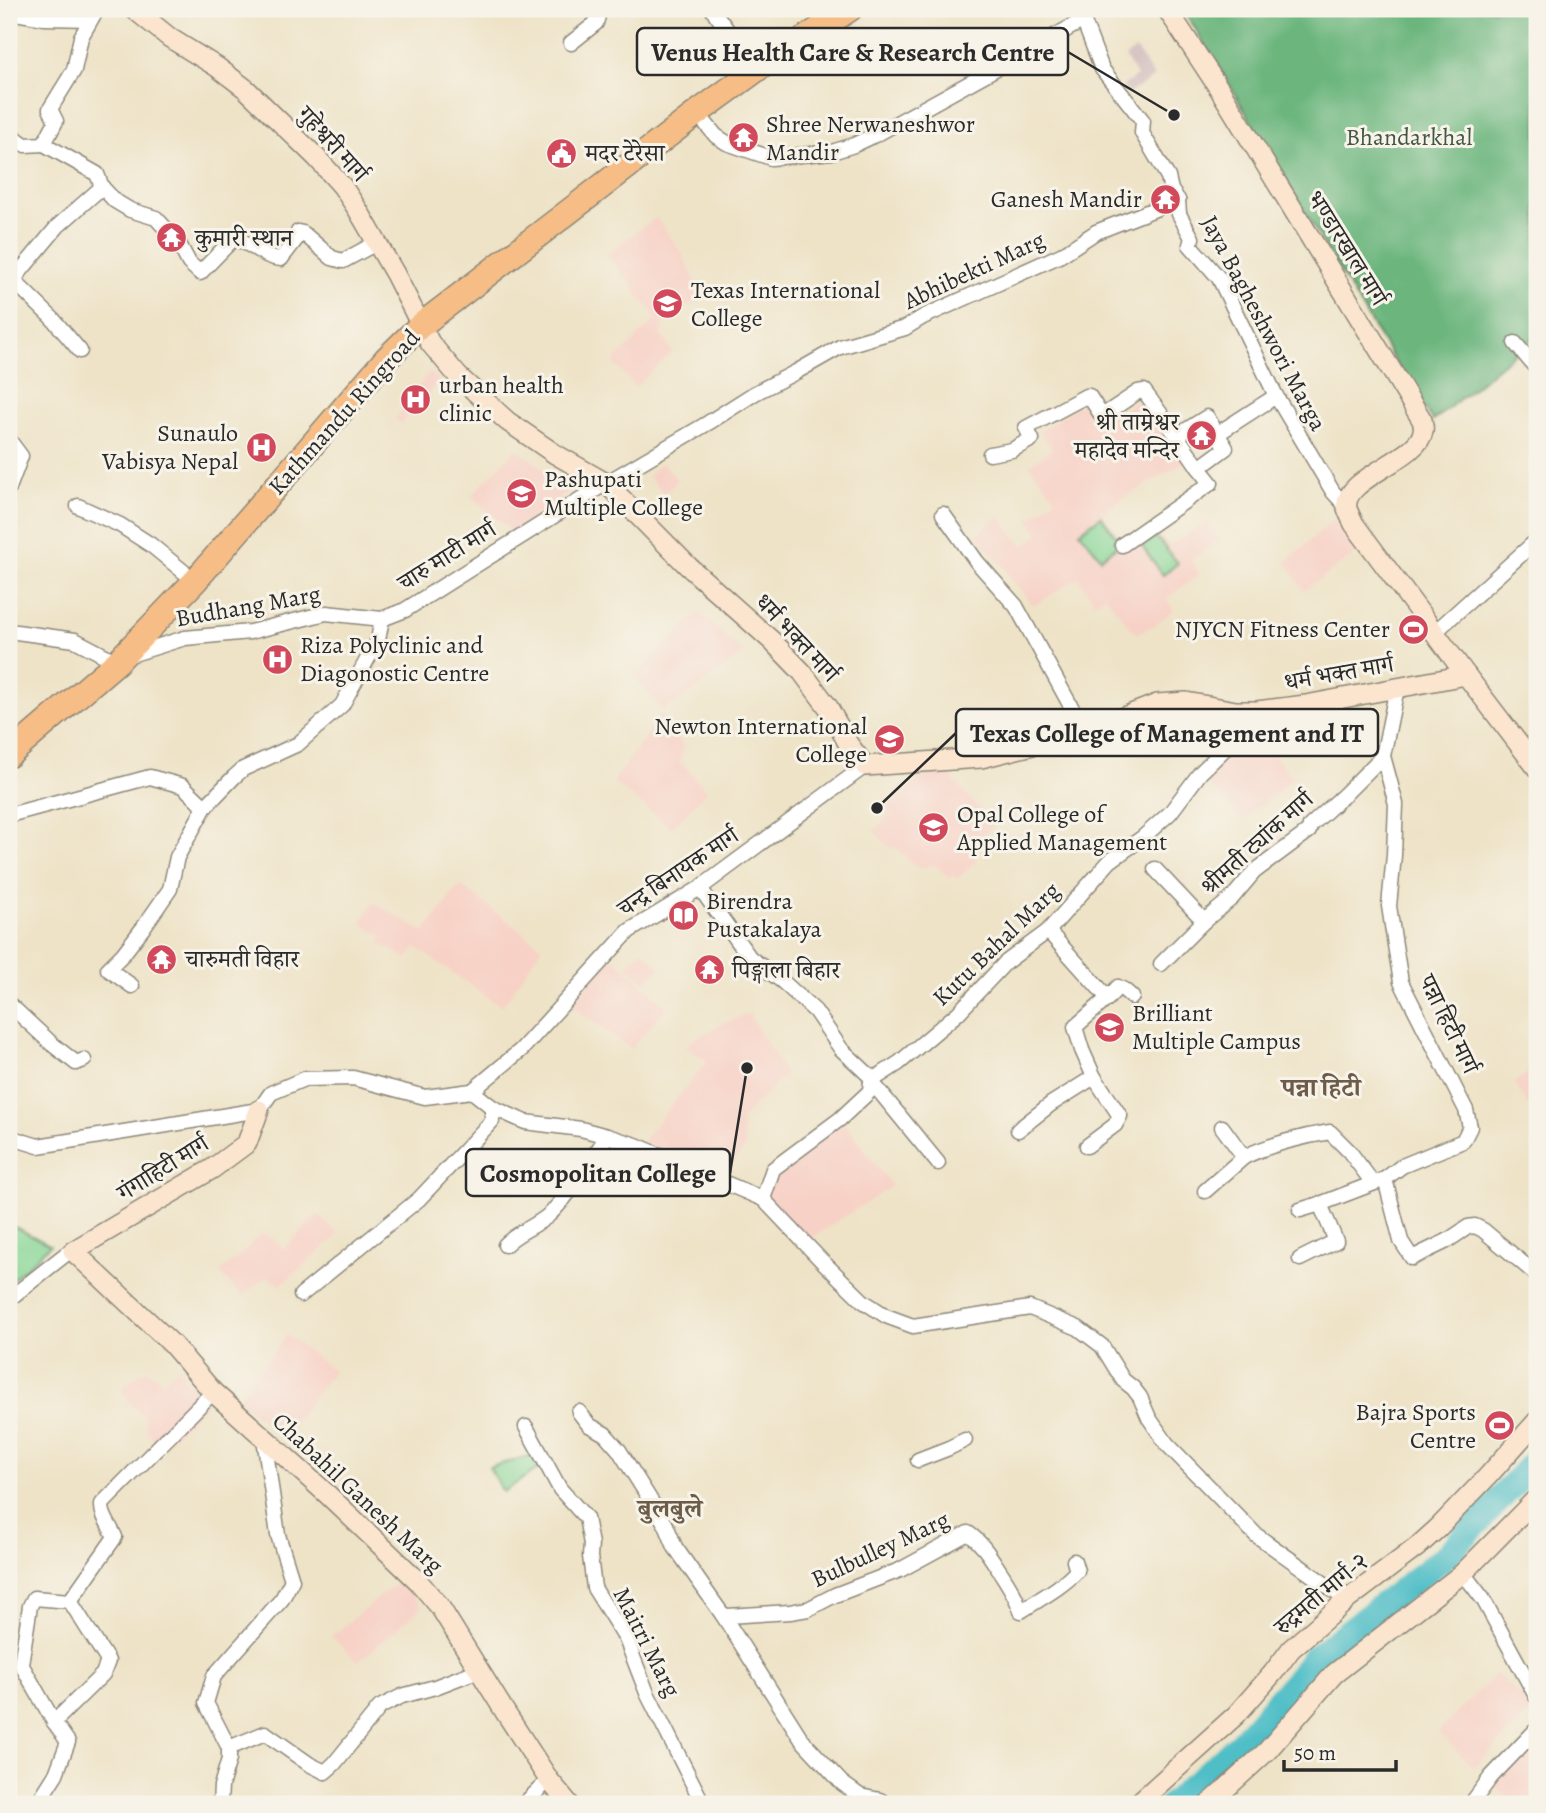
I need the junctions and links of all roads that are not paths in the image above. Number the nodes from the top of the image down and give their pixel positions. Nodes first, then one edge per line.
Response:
1 (134, 9) edge
2 (150, 9) edge
3 (600, 9) edge
4 (712, 9) edge
5 (850, 9) edge
6 (1167, 9) edge
7 (9, 12) edge
8 (93, 14) edge
9 (1080, 15) edge
10 (571, 43) dead end
11 (756, 70) junction
12 (697, 113) junction
13 (9, 133) edge
14 (44, 144) junction
15 (102, 187) junction
16 (1178, 200) junction
17 (377, 242) junction
18 (11, 279) edge
19 (425, 322) junction
20 (1515, 343) dead end
21 (80, 351) dead end
22 (444, 358) joint
23 (1537, 369) edge
24 (1276, 396) junction
25 (1217, 434) junction
26 (1177, 436) junction
27 (9, 440) edge
28 (990, 454) dead end
29 (1199, 468) junction
30 (606, 483) junction
31 (9, 488) edge
32 (1348, 502) junction
33 (78, 506) dead end
34 (943, 514) dead end
35 (1537, 540) edge
36 (1122, 545) dead end
37 (195, 581) junction
38 (382, 619) junction
39 (9, 631) edge
40 (1435, 632) junction
41 (120, 660) junction
42 (1466, 675) junction
43 (1397, 688) junction
44 (1257, 711) junction
45 (1084, 732) junction
46 (9, 755) edge
47 (1383, 756) junction
48 (865, 766) junction
49 (1537, 768) edge
50 (205, 807) junction
51 (9, 815) edge
52 (1155, 869) dead end
53 (699, 888) junction
54 (1204, 921) junction
55 (1048, 932) junction
56 (1161, 964) dead end
57 (131, 986) dead end
58 (1132, 997) dead end
59 (1108, 998) junction
60 (9, 1004) edge
61 (84, 1060) dead end
62 (1094, 1077) junction
63 (872, 1080) junction
64 (472, 1091) junction
65 (492, 1107) junction
66 (259, 1110) junction
67 (1222, 1127) dead end
68 (1018, 1130) dead end
69 (607, 1136) junction
70 (9, 1137) edge
71 (1087, 1146) dead end
72 (1244, 1157) junction
73 (938, 1163) dead end
74 (1379, 1181) junction
75 (1205, 1191) dead end
76 (763, 1199) junction
77 (1320, 1204) junction
78 (1300, 1210) dead end
79 (505, 1245) dead end
80 (73, 1251) junction
81 (1300, 1259) dead end
82 (1537, 1275) edge
83 (301, 1295) dead end
84 (9, 1299) edge
85 (213, 1392) junction
86 (579, 1412) dead end
87 (1537, 1420) edge
88 (526, 1427) dead end
89 (264, 1438) junction
90 (965, 1440) dead end
91 (918, 1460) dead end
92 (1537, 1498) edge
93 (1074, 1561) dead end
94 (1463, 1573) junction
95 (1348, 1600) junction
96 (70, 1601) junction
97 (722, 1614) junction
98 (478, 1670) junction
99 (1537, 1698) edge
100 (54, 1722) junction
101 (1537, 1729) edge
102 (229, 1748) junction
103 (550, 1780) junction
104 (37, 1804) edge
105 (220, 1804) edge
106 (524, 1804) edge
107 (569, 1804) edge
108 (703, 1804) edge
109 (885, 1804) edge
110 (1137, 1804) edge
111 (1210, 1804) edge
112 (1471, 1804) edge

1 - 17 main road, गुहेश्वरी मार्ग
2 - 19 main road
3 - 10 street
4 - 11 street
5 - 11 highway, Kathmandu Ringroad
6 - 32 main road, भण्डारखाल मार्ग
7 - 8 street
8 - 14 street
9 - 12 street
9 - 16 street, Jaya Bagheshwori Marga
11 - 12 highway, Kathmandu Ringroad
12 - 19 highway, Kathmandu Ringroad
13 - 14 street
14 - 15 street
15 - 17 street
15 - 18 street
16 - 24 street, Jaya Bagheshwori Marga
16 - 30 street, Abhibekti Marg
17 - 19 main road, गुहेश्वरी मार्ग
18 - 21 street
19 - 22 main road, गुहेश्वरी मार्ग
19 - 37 highway, Kathmandu Ringroad
20 - 23 street
22 - 30 main road, धर्म भक्त मार्ग
24 - 25 street
24 - 32 street, Jaya Bagheshwori Marga
25 - 26 street
25 - 29 street
26 - 28 street
26 - 29 street
27 - 31 street
29 - 36 street
30 - 38 street, चारु माटी मार्ग
30 - 48 main road, धर्म भक्त मार्ग
32 - 40 main road
33 - 37 street
34 - 45 street
35 - 40 street
37 - 41 highway, Kathmandu Ringroad
38 - 41 street, Budhang Marg
38 - 50 street
39 - 41 street
40 - 42 main road
41 - 46 highway, Kathmandu Ringroad
42 - 43 main road, धर्म भक्त मार्ग
42 - 49 main road
43 - 44 main road, धर्म भक्त मार्ग
43 - 47 street, पन्ना हिटी मार्ग
44 - 45 main road, धर्म भक्त मार्ग
44 - 55 street, Kutu Bahal Marg
45 - 48 main road, धर्म भक्त मार्ग
47 - 54 street, श्रीमती ट्यांक मार्ग
47 - 74 street, पन्ना हिटी मार्ग
48 - 53 street, चन्द्र बिनायक मार्ग
50 - 51 street
50 - 57 street
52 - 54 street
53 - 63 street
53 - 64 street, चन्द्र बिनायक मार्ग
54 - 56 street, श्रीमती ट्यांक मार्ग
55 - 59 street
55 - 63 street, Kutu Bahal Marg
58 - 59 street
59 - 62 street
60 - 61 street
62 - 68 street
62 - 71 street
63 - 73 street
63 - 76 street, Kutu Bahal Marg
64 - 65 street
64 - 66 street
65 - 69 street
65 - 83 street
66 - 70 street
66 - 80 main road, गंगाहिटी मार्ग
67 - 72 street
69 - 76 street
69 - 79 street
72 - 74 street
72 - 75 street
74 - 77 street, पन्ना हिटी मार्ग
74 - 82 street
76 - 95 street
77 - 78 street, पन्ना हिटी मार्ग
77 - 81 street
80 - 84 street
80 - 85 main road, Chabahil Ganesh Marg
85 - 89 main road, Chabahil Ganesh Marg
85 - 96 street
86 - 97 street
87 - 95 main road, रुद्रमती मार्ग-२
88 - 108 street, Maitri Marg
89 - 98 main road, Chabahil Ganesh Marg
89 - 102 street
90 - 91 street
92 - 94 main road
93 - 97 street, Bulbulley Marg
94 - 99 street
94 - 111 main road
95 - 110 main road, रुद्रमती मार्ग-२
96 - 100 street
96 - 100 street
97 - 109 street
98 - 102 street
98 - 103 main road, Chabahil Ganesh Marg
100 - 104 street
101 - 112 street
102 - 105 street
103 - 106 street
103 - 107 main road, Chabahil Ganesh Marg

